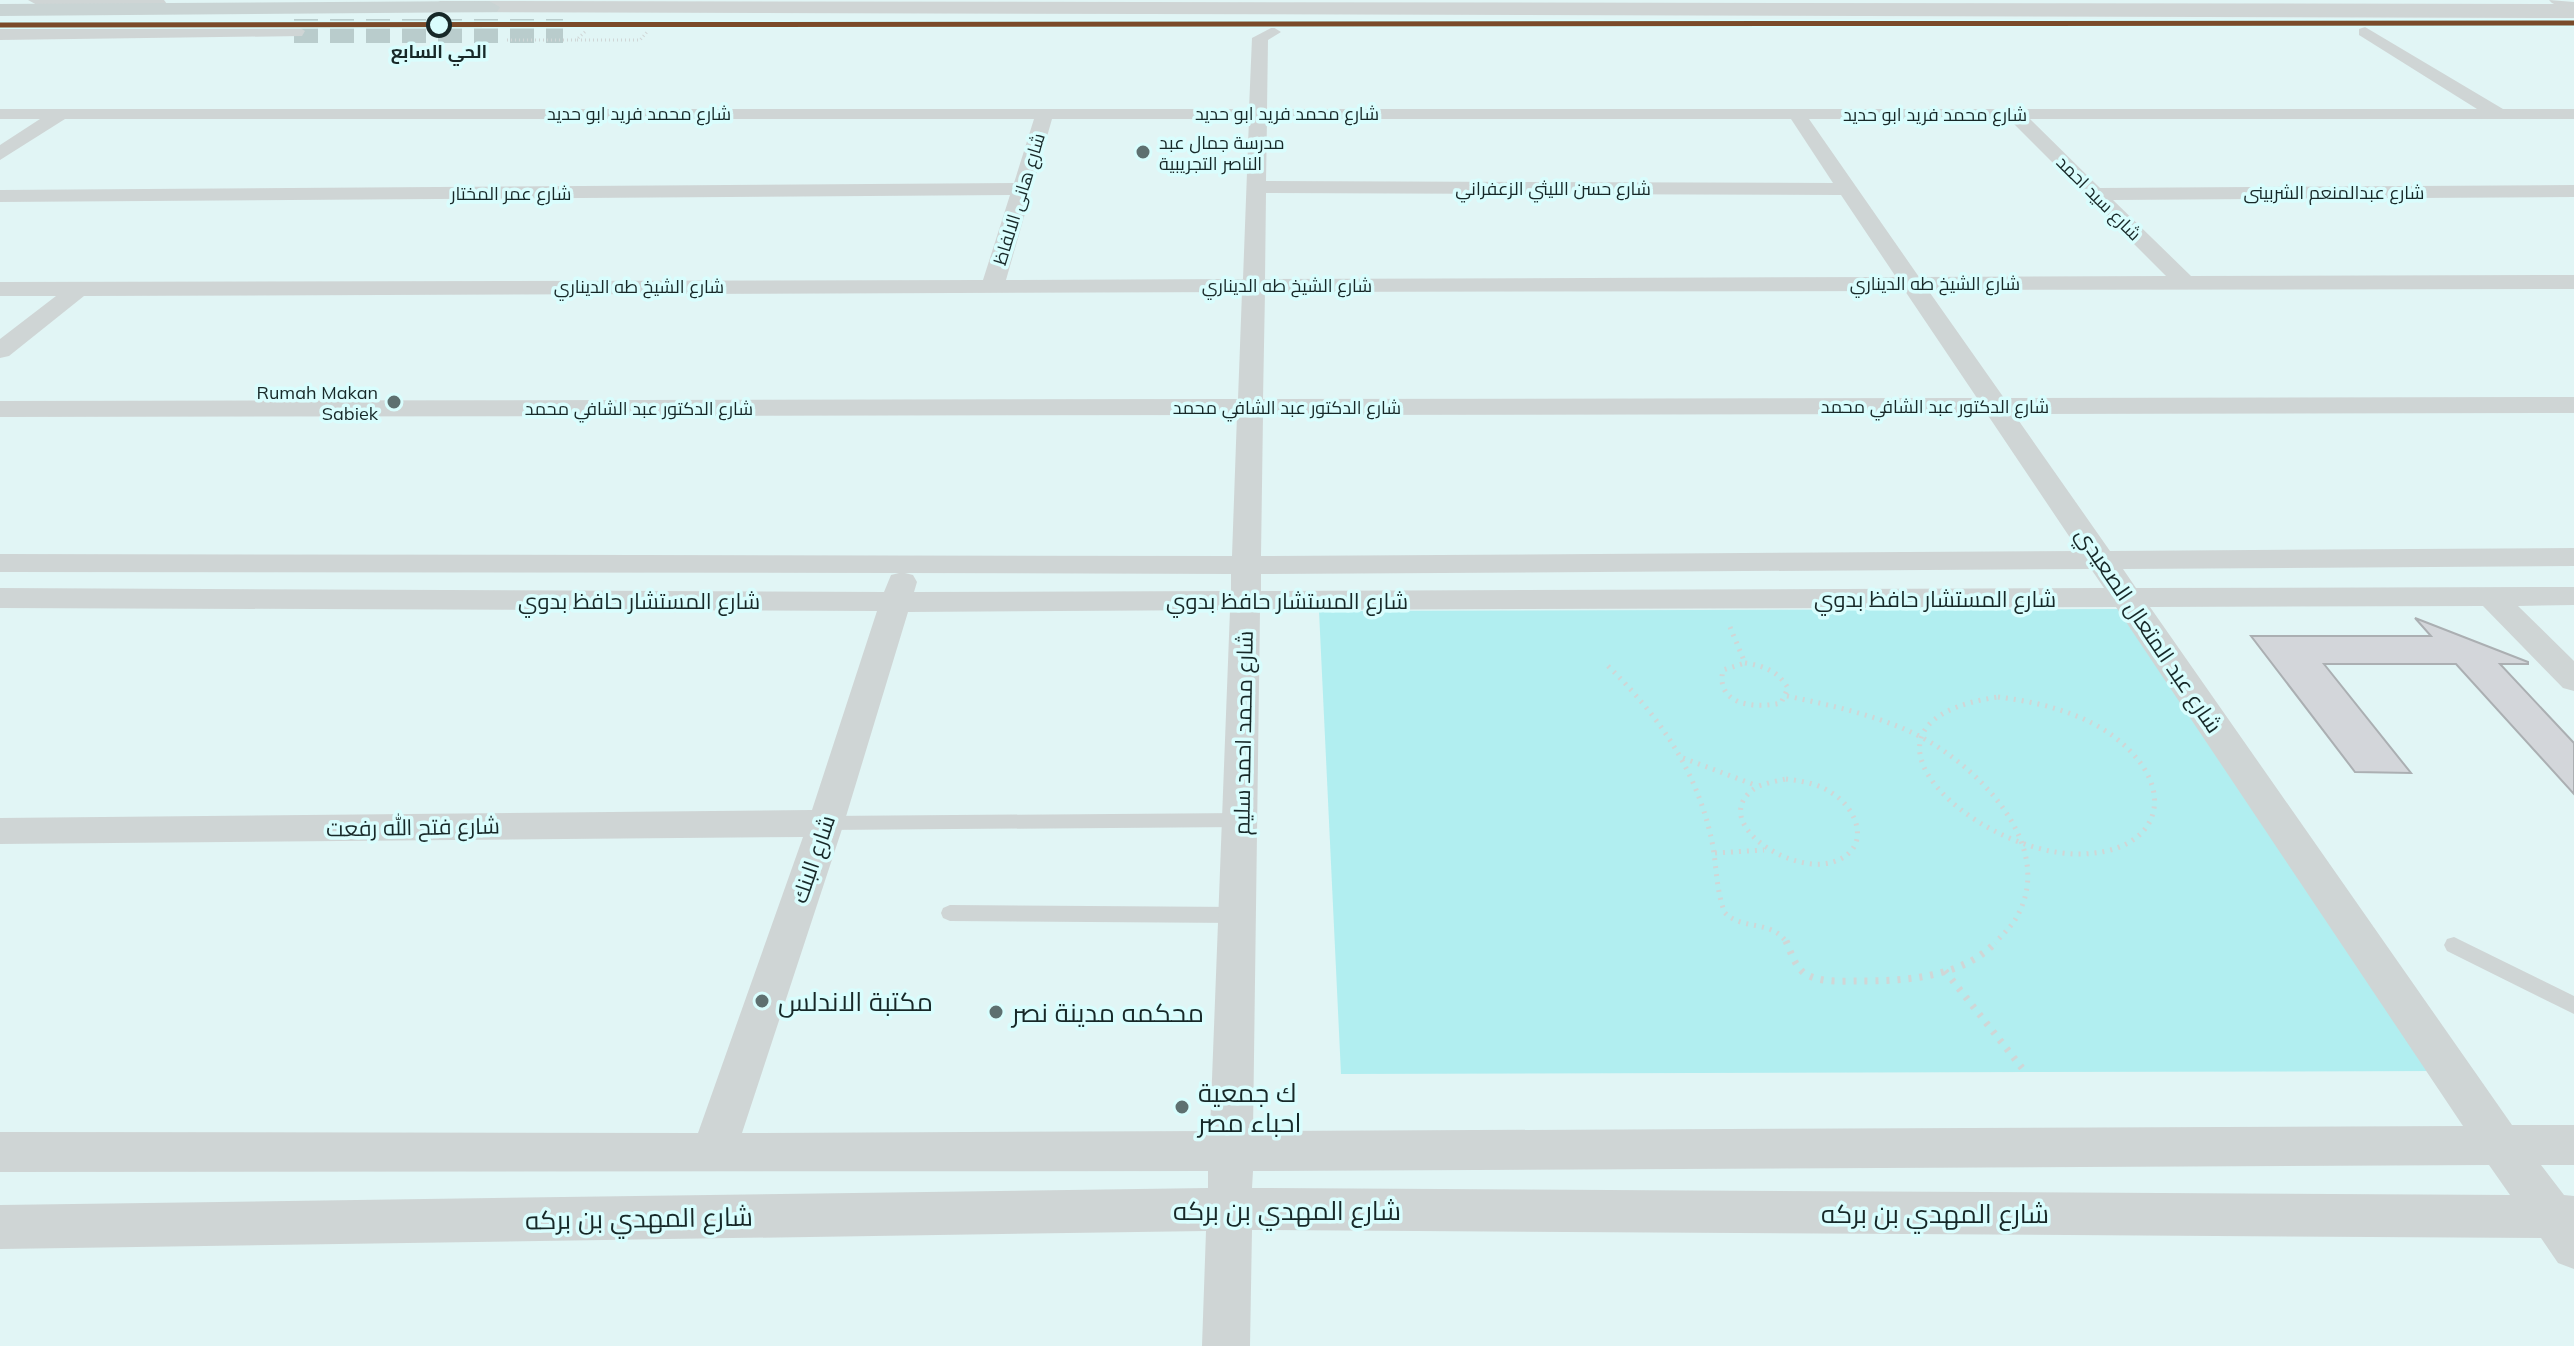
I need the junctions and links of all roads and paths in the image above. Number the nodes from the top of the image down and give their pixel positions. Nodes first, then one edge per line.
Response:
1 (21, 0) edge
2 (39, 0) edge
3 (2557, 0) edge
4 (983, 4) edge
5 (1939, 5) edge
6 (489, 7) junction
7 (2574, 9) edge
8 (2107, 10) junction
9 (2201, 10) junction
10 (0, 11) edge
11 (294, 31) tunnel mouth
12 (518, 31) dead end
13 (1273, 32) junction
14 (2365, 32) junction
15 (2574, 32) edge
16 (0, 33) edge
17 (2221, 33) junction
18 (2132, 34) junction
19 (644, 35) junction
20 (567, 37) junction
21 (1045, 113) junction
22 (1261, 113) junction
23 (0, 114) edge
24 (62, 114) junction
25 (1796, 114) junction
26 (2014, 114) junction
27 (2499, 114) junction
28 (2574, 114) edge
29 (4, 149) edge
30 (1259, 187) junction
31 (1022, 189) junction
32 (1847, 189) junction
33 (2574, 191) edge
34 (2095, 194) junction
35 (0, 196) edge
36 (2574, 282) edge
37 (2185, 283) junction
38 (1912, 284) junction
39 (993, 285) junction
40 (1256, 285) junction
41 (81, 287) junction
42 (0, 289) edge
43 (0, 351) edge
44 (2574, 405) edge
45 (1996, 406) junction
46 (1252, 407) junction
47 (0, 409) edge
48 (2574, 557) edge
49 (2101, 559) junction
50 (0, 563) edge
51 (908, 564) junction
52 (1248, 565) junction
53 (2491, 596) junction
54 (2574, 596) edge
55 (0, 598) edge
56 (2128, 598) junction
57 (1247, 600) junction
58 (1718, 600) junction
59 (896, 602) junction
60 (1745, 663) junction
61 (1608, 666) dead end
62 (2574, 680) edge
63 (1787, 696) junction
64 (1922, 737) junction
65 (1683, 758) junction
66 (1756, 786) junction
67 (1241, 820) junction
68 (826, 823) junction
69 (0, 831) edge
70 (2023, 845) junction
71 (1765, 850) junction
72 (1715, 853) junction
73 (950, 913) dead end
74 (1238, 915) junction
75 (2454, 945) dead end
76 (1945, 971) junction
77 (2574, 1006) edge
78 (2022, 1068) dead end
79 (2574, 1145) edge
80 (2501, 1146) junction
81 (1231, 1149) junction
82 (0, 1152) edge
83 (713, 1153) junction
84 (1230, 1209) junction
85 (0, 1227) edge
86 (2567, 1227) edge
87 (1226, 1346) edge

1 - 10 main road
2 - 6 main road
3 - 7 street
4 - 5 main road
4 - 6 main road
5 - 8 main road
6 - 10 main road
7 - 9 main road
8 - 9 main road
8 - 18 main road
9 - 17 main road
11 - 16 main road
12 - 20 path
13 - 18 main road
13 - 19 main road
13 - 22 street, شارع محمد احمد سليم
14 - 15 main road
14 - 17 main road
14 - 27 street
17 - 18 main road
19 - 20 main road
19 - 20 path
21 - 22 street, شارع محمد فريد ابو حديد
21 - 24 street, شارع محمد فريد ابو حديد
21 - 31 street, شارع هانى الالفاظ
22 - 25 street, شارع محمد فريد ابو حديد
22 - 30 street, شارع محمد احمد سليم
23 - 24 street, شارع محمد فريد ابو حديد
24 - 29 street
25 - 26 street, شارع محمد فريد ابو حديد
25 - 32 street, شارع عبد المتعال الصعيدي
26 - 27 street, شارع محمد فريد ابو حديد
26 - 34 street, شارع سيد احمد
27 - 28 street, شارع محمد فريد ابو حديد
30 - 32 street, شارع حسن الليثي الزعفراني
30 - 40 street, شارع محمد احمد سليم
31 - 35 street, شارع عمر المختار
31 - 39 street, شارع هانى الالفاظ
32 - 38 street, شارع عبد المتعال الصعيدي
33 - 34 street, شارع عبدالمنعم الشربينى
34 - 37 street, شارع سيد احمد
36 - 37 street, شارع الشيخ طه الديناري
37 - 38 street, شارع الشيخ طه الديناري
38 - 40 street, شارع الشيخ طه الديناري
38 - 45 street, شارع عبد المتعال الصعيدي
39 - 40 street, شارع الشيخ طه الديناري
39 - 41 street, شارع الشيخ طه الديناري
40 - 46 street, شارع محمد احمد سليم
41 - 42 street, شارع الشيخ طه الديناري
41 - 43 street
44 - 45 street, شارع الدكتور عبد الشافي محمد
45 - 46 street, شارع الدكتور عبد الشافي محمد
45 - 49 street, شارع عبد المتعال الصعيدي
46 - 47 street, شارع الدكتور عبد الشافي محمد
46 - 52 street, شارع محمد احمد سليم
48 - 49 street, شارع المستشار حافظ بدوي
49 - 52 street, شارع المستشار حافظ بدوي
49 - 56 street, شارع عبد المتعال الصعيدي
50 - 51 street, شارع المستشار حافظ بدوي
51 - 52 street, شارع المستشار حافظ بدوي
51 - 59 street, شارع البنك
52 - 57 street, شارع محمد احمد سليم
53 - 54 street, شارع المستشار حافظ بدوي
53 - 56 street, شارع المستشار حافظ بدوي
53 - 62 street
55 - 59 street, شارع المستشار حافظ بدوي
56 - 58 street, شارع المستشار حافظ بدوي
56 - 80 street, شارع عبد المتعال الصعيدي
57 - 58 street, شارع المستشار حافظ بدوي
57 - 59 street, شارع المستشار حافظ بدوي
57 - 67 street, شارع محمد احمد سليم
58 - 60 path
59 - 68 street, شارع البنك
60 - 63 path
60 - 63 path
61 - 65 path
63 - 64 path
64 - 70 path
64 - 70 path
64 - 70 path
65 - 66 path
65 - 72 path
66 - 71 path
66 - 71 path
67 - 68 lane
67 - 74 street, شارع محمد احمد سليم
68 - 69 street, شارع فتح الله رفعت
68 - 83 street, شارع البنك
70 - 76 path
71 - 72 path
72 - 76 path
73 - 74 lane
74 - 81 street, شارع محمد احمد سليم
75 - 77 lane
76 - 78 path
79 - 80 street
80 - 81 street
80 - 86 street, شارع عبد المتعال الصعيدي
81 - 83 street
81 - 84 street, شارع محمد احمد سليم
82 - 83 street
84 - 85 street, شارع المهدي بن بركه
84 - 86 street, شارع المهدي بن بركه
84 - 87 street, شارع محمد احمد سليم

